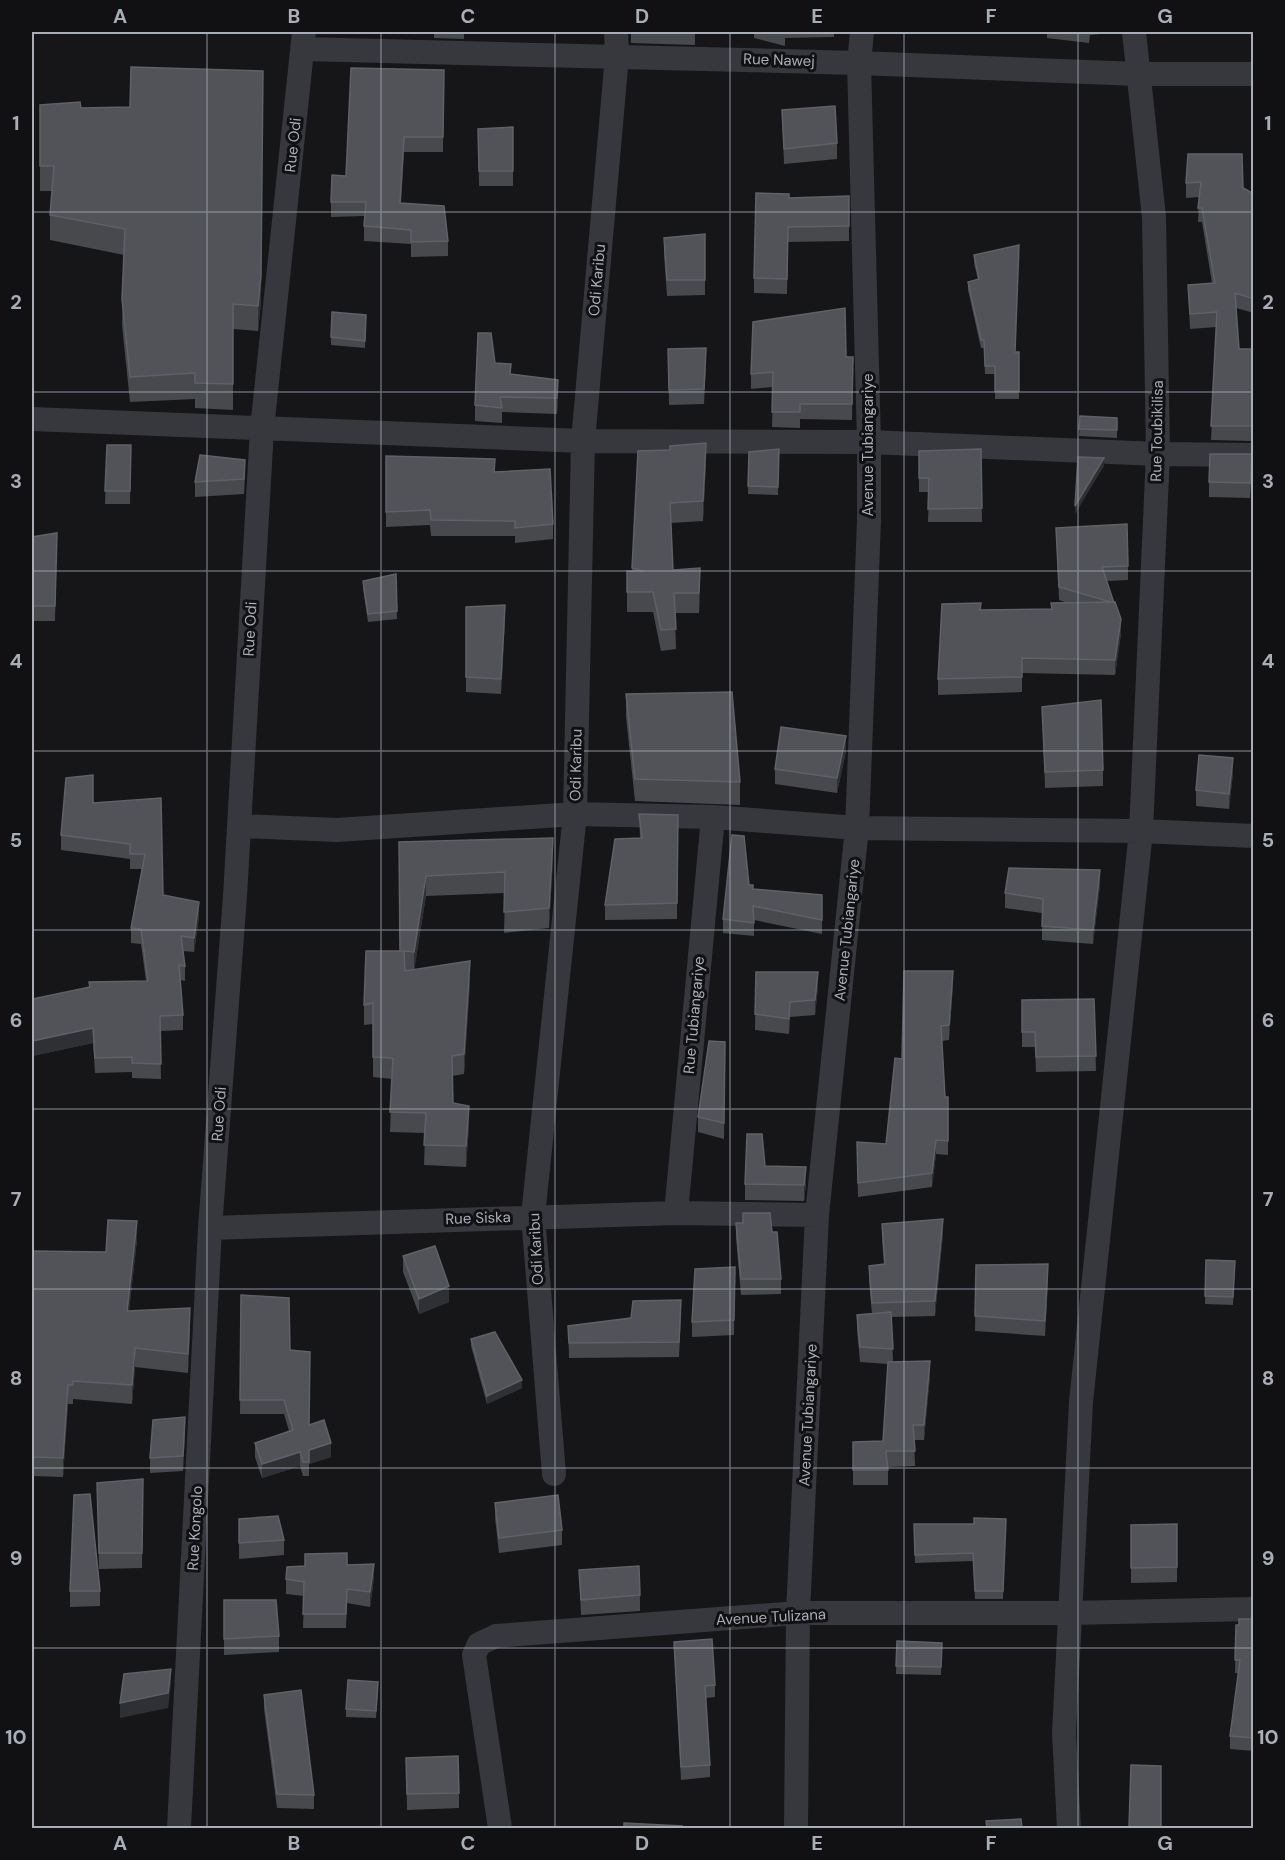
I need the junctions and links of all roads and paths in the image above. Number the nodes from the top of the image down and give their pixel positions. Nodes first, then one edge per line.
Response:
1 (616, 32) edge
2 (862, 32) edge
3 (1134, 32) edge
4 (304, 40) edge
5 (617, 56) junction
6 (860, 63) junction
7 (1138, 74) junction
8 (1254, 74) edge
9 (32, 418) edge
10 (262, 429) junction
11 (583, 441) junction
12 (869, 442) junction
13 (1158, 454) junction
14 (1254, 455) edge
15 (575, 814) junction
16 (713, 817) junction
17 (239, 826) junction
18 (857, 828) junction
19 (1141, 831) junction
20 (1254, 836) edge
21 (675, 1213) junction
22 (818, 1215) junction
23 (533, 1216) junction
24 (210, 1228) junction
25 (554, 1474) dead end
26 (1254, 1609) edge
27 (798, 1613) junction
28 (1070, 1613) junction
29 (179, 1828) edge
30 (500, 1828) edge
31 (796, 1828) edge
32 (1069, 1828) edge

1 - 5 street, Odi Karibu
2 - 6 street, Avenue Tubiangariye
3 - 7 street, Rue Toubikilisa
4 - 5 street, Rue Nawej
4 - 10 street, Rue Odi
5 - 6 street, Rue Nawej
5 - 11 street, Odi Karibu
6 - 7 street, Rue Nawej
6 - 12 street, Avenue Tubiangariye
7 - 8 street, Rue Nawej
7 - 13 street, Rue Toubikilisa
9 - 10 street
10 - 11 street
10 - 17 street, Rue Odi
11 - 12 street
11 - 15 street, Odi Karibu
12 - 13 street
12 - 18 street, Avenue Tubiangariye
13 - 14 street
13 - 19 street, Rue Toubikilisa
15 - 16 street
15 - 17 street
15 - 23 street, Odi Karibu
16 - 18 street
16 - 21 street, Rue Tubiangariye
17 - 24 street, Rue Odi
18 - 19 street
18 - 22 street, Avenue Tubiangariye
19 - 20 street
19 - 28 street, Rue Toubikilisa
21 - 22 street, Rue Siska
21 - 23 street, Rue Siska
22 - 27 street, Avenue Tubiangariye
23 - 24 street, Rue Siska
23 - 25 street, Odi Karibu
24 - 29 street, Rue Kongolo
26 - 28 street, Avenue Tulizana
27 - 28 street, Avenue Tulizana
27 - 30 street, Avenue Tulizana
27 - 31 street, Avenue Tubiangariye
28 - 32 street, Rue Toubikilisa

